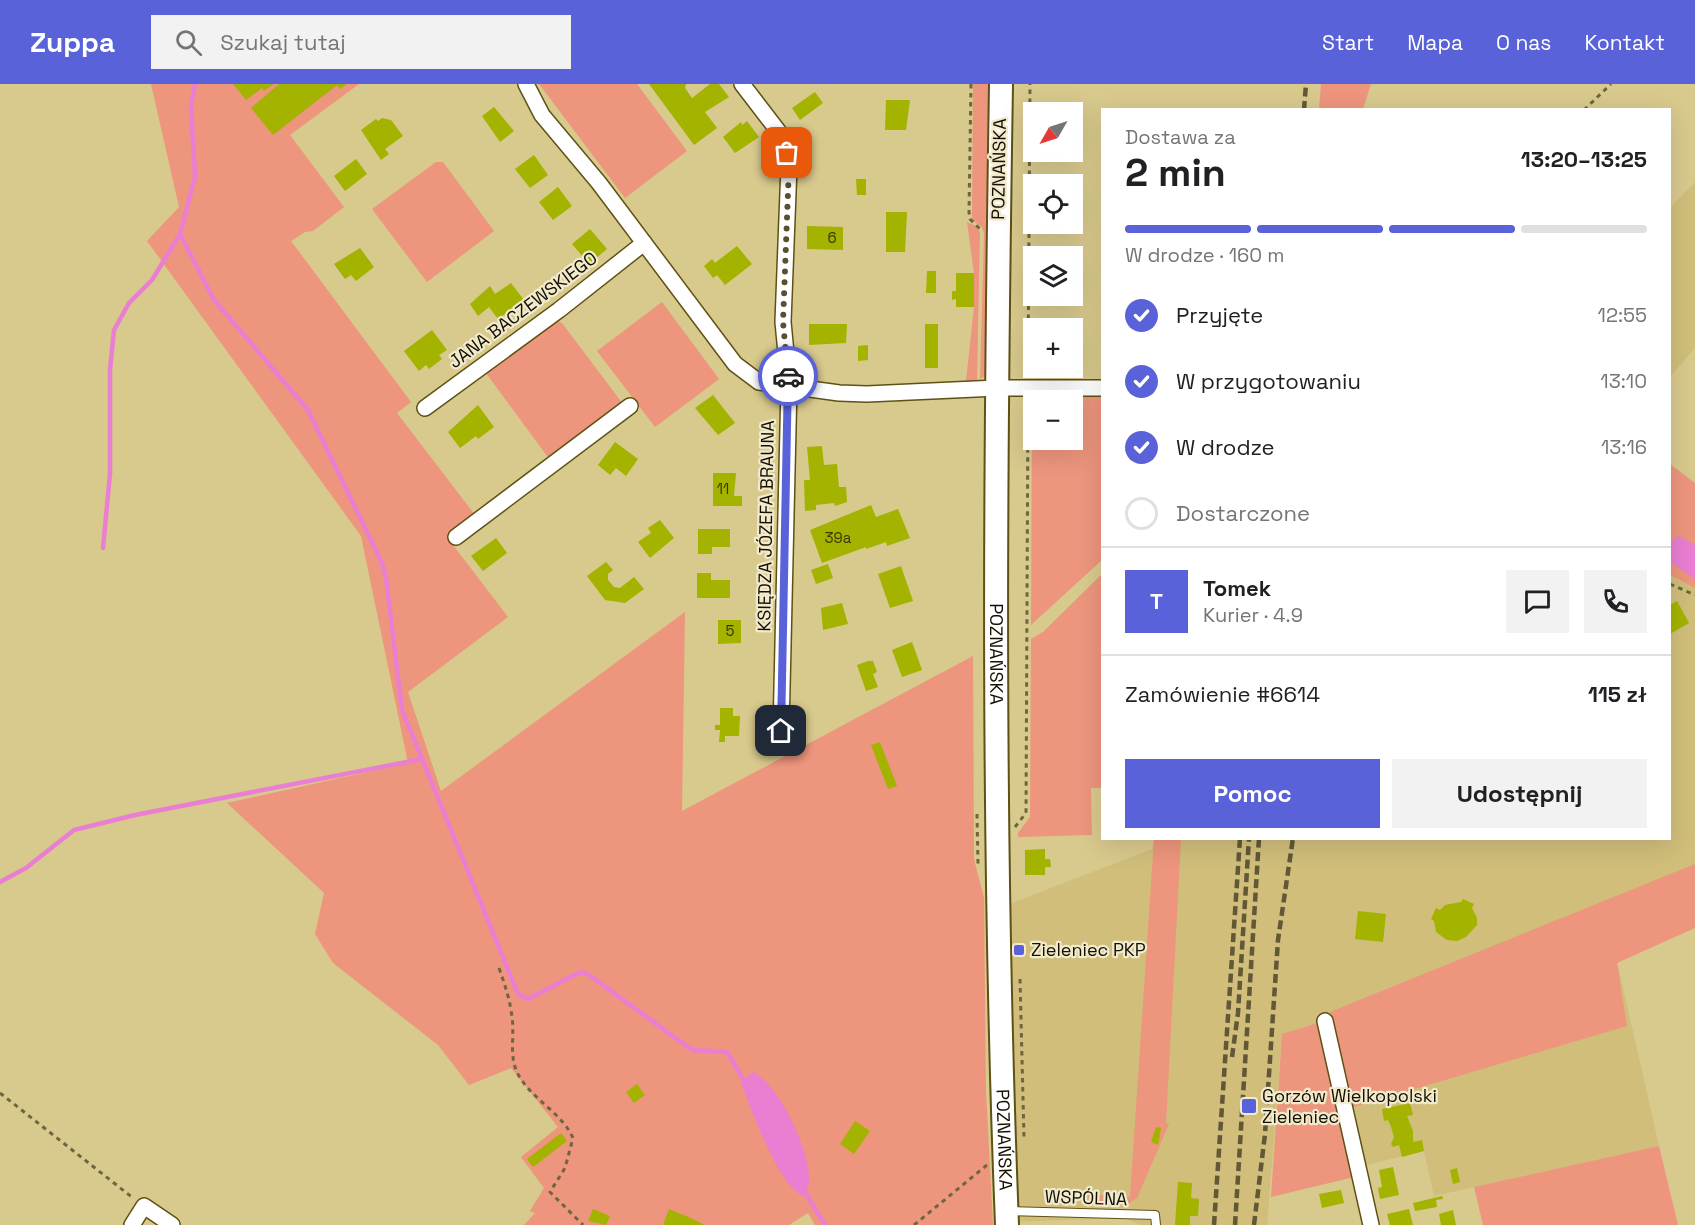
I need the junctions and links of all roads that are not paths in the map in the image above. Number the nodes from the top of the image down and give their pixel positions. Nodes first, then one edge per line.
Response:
1 (526, 84) edge
2 (742, 84) edge
3 (1000, 84) edge
4 (644, 243) junction
5 (789, 384) junction
6 (997, 388) junction
7 (1101, 388) edge
8 (630, 406) dead end
9 (424, 408) dead end
10 (456, 537) dead end
11 (781, 731) dead end
12 (1325, 1021) dead end
13 (1006, 1218) edge
14 (132, 1225) edge
15 (172, 1225) edge
16 (1156, 1225) edge
17 (1371, 1225) edge

1 - 4 street
2 - 5 street, KSIĘDZA JÓZEFA BRAUNA
3 - 6 main road, POZNAŃSKA
4 - 5 street
4 - 9 street, JANA BACZEWSKIEGO
5 - 6 street
5 - 11 street, KSIĘDZA JÓZEFA BRAUNA
6 - 7 street
6 - 13 main road, POZNAŃSKA
8 - 10 street
12 - 17 street
13 - 16 lane, WSPÓLNA
14 - 15 street

